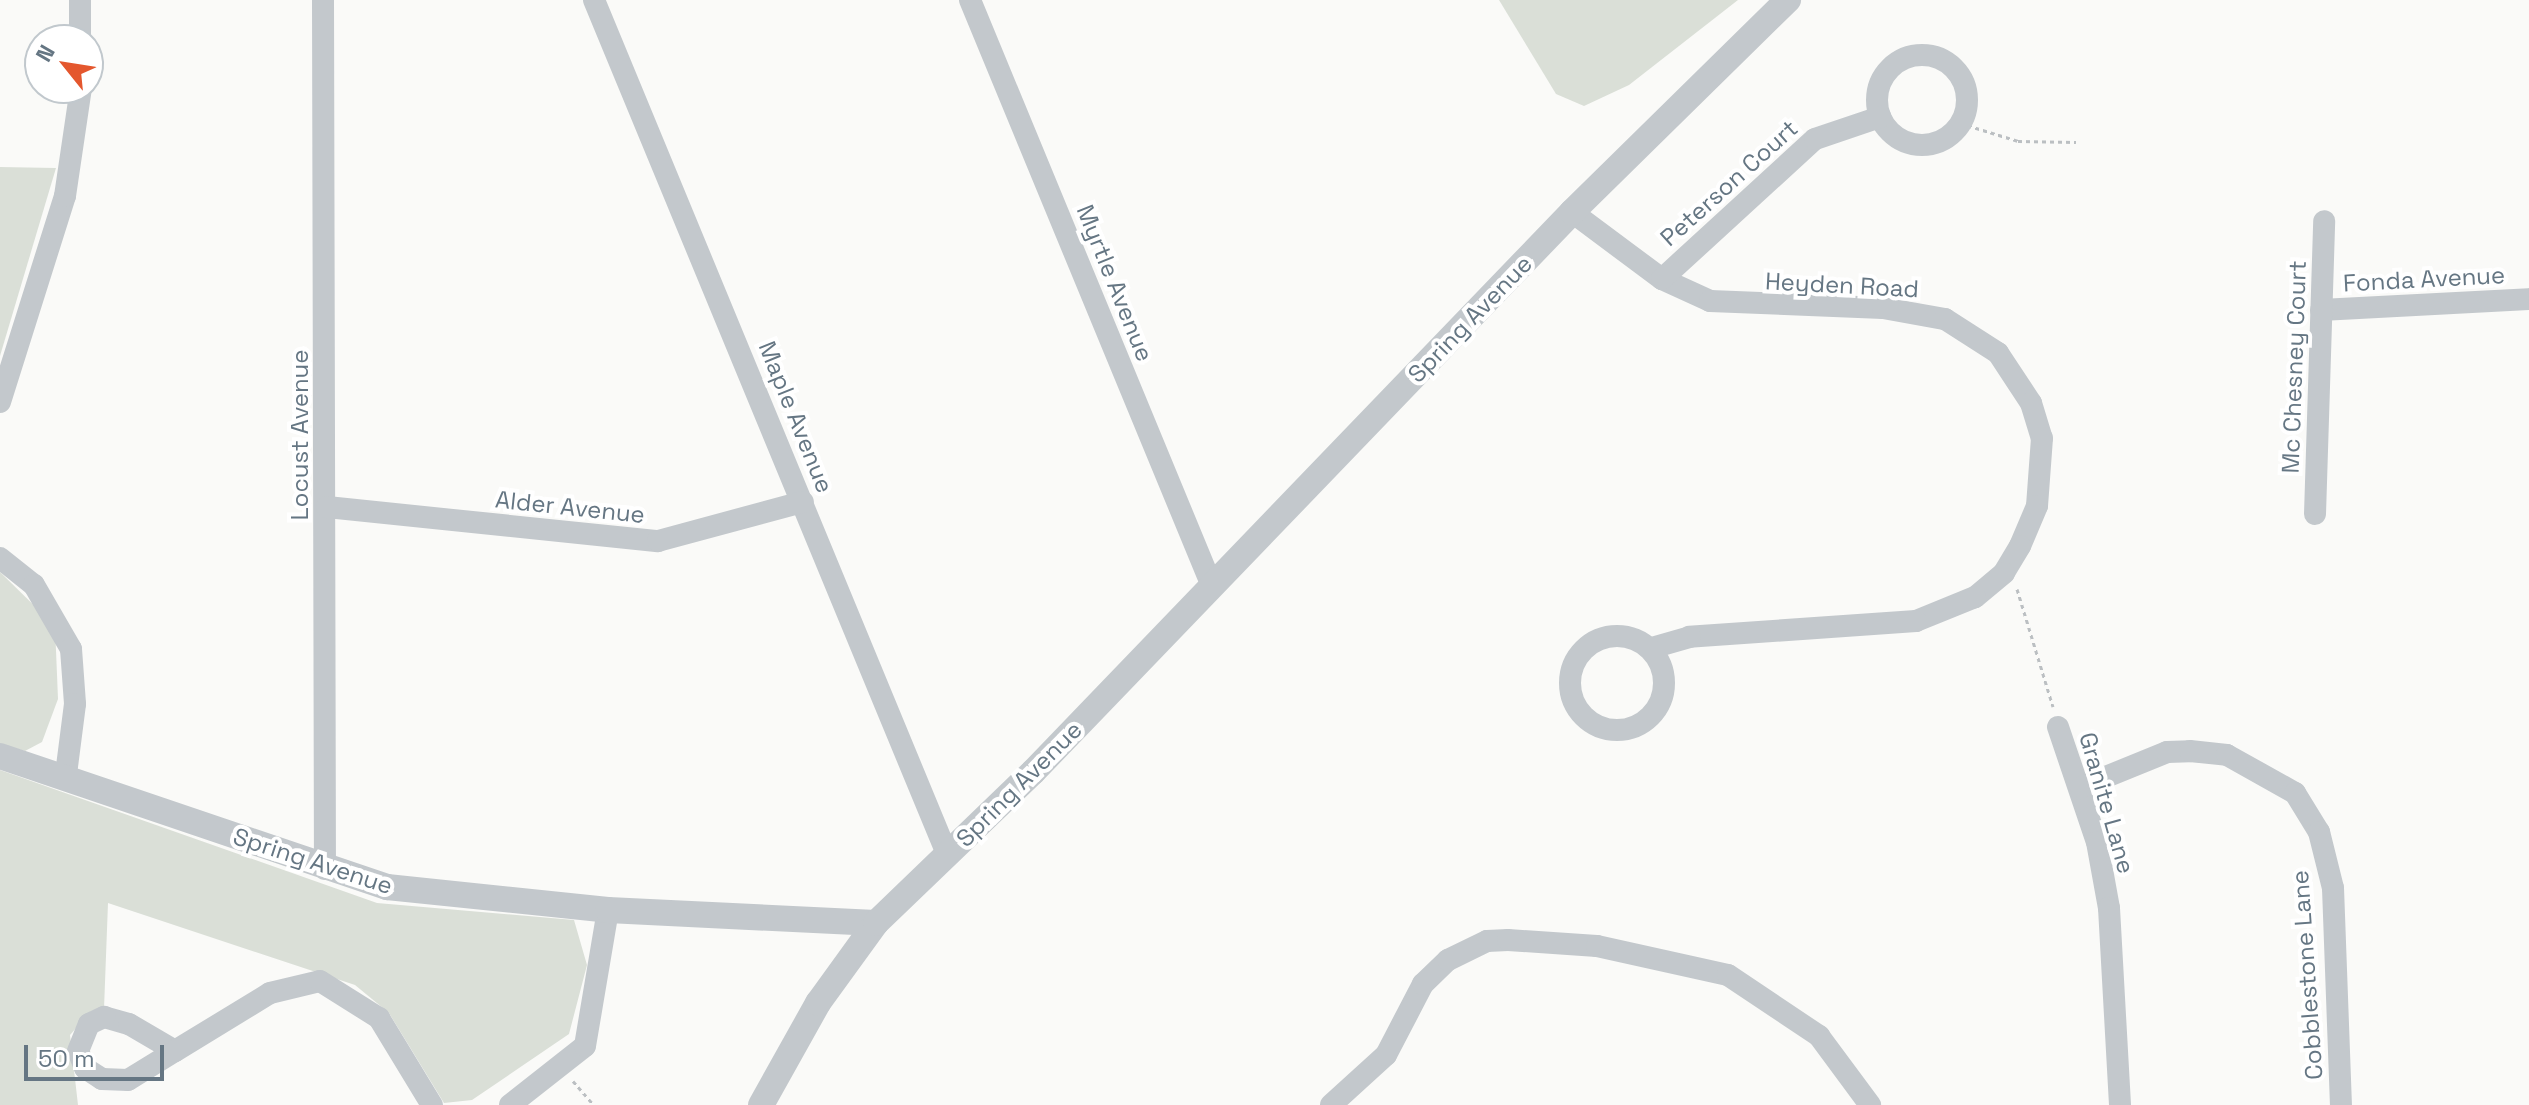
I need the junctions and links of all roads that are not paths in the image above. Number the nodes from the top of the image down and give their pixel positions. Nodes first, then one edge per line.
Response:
1 (80, 0) edge
2 (323, 0) edge
3 (594, 0) edge
4 (970, 0) edge
5 (1788, 0) edge
6 (80, 24) edge
7 (79, 104) edge
8 (1880, 117) junction
9 (1572, 212) junction
10 (2324, 221) dead end
11 (1662, 279) junction
12 (2529, 299) edge
13 (2321, 310) junction
14 (0, 402) edge
15 (803, 502) junction
16 (327, 507) junction
17 (2315, 514) dead end
18 (0, 558) edge
19 (1212, 586) junction
20 (1652, 648) junction
21 (2058, 727) road end
22 (0, 756) edge
23 (66, 774) junction
24 (2081, 787) junction
25 (947, 854) junction
26 (325, 869) junction
27 (608, 910) junction
28 (876, 923) junction
29 (175, 1051) dead end
30 (432, 1105) edge
31 (510, 1105) edge
32 (761, 1105) edge
33 (1331, 1105) edge
34 (1870, 1105) edge
35 (2120, 1105) edge
36 (2341, 1105) edge

1 - 6 street
2 - 16 street, Locust Avenue
3 - 15 street, Maple Avenue
4 - 19 street, Myrtle Avenue
5 - 9 street, Spring Avenue
7 - 14 street
8 - 8 street
8 - 11 street, Peterson Court
9 - 11 street, Heyden Road
9 - 19 street, Spring Avenue
10 - 13 street, Mc Chesney Court
11 - 20 street, Heyden Road
12 - 13 street, Fonda Avenue
13 - 17 street, Mc Chesney Court
15 - 16 street, Alder Avenue
15 - 25 street, Maple Avenue
16 - 26 street, Locust Avenue
18 - 23 street
19 - 25 street, Spring Avenue
20 - 20 street
21 - 24 street, Granite Lane
22 - 23 street, Spring Avenue
23 - 26 street, Spring Avenue
24 - 35 street, Granite Lane
24 - 36 street, Cobblestone Lane
25 - 28 street, Spring Avenue
26 - 27 street, Spring Avenue
27 - 28 street, Spring Avenue
27 - 31 street
28 - 32 street
29 - 30 street
33 - 34 street

